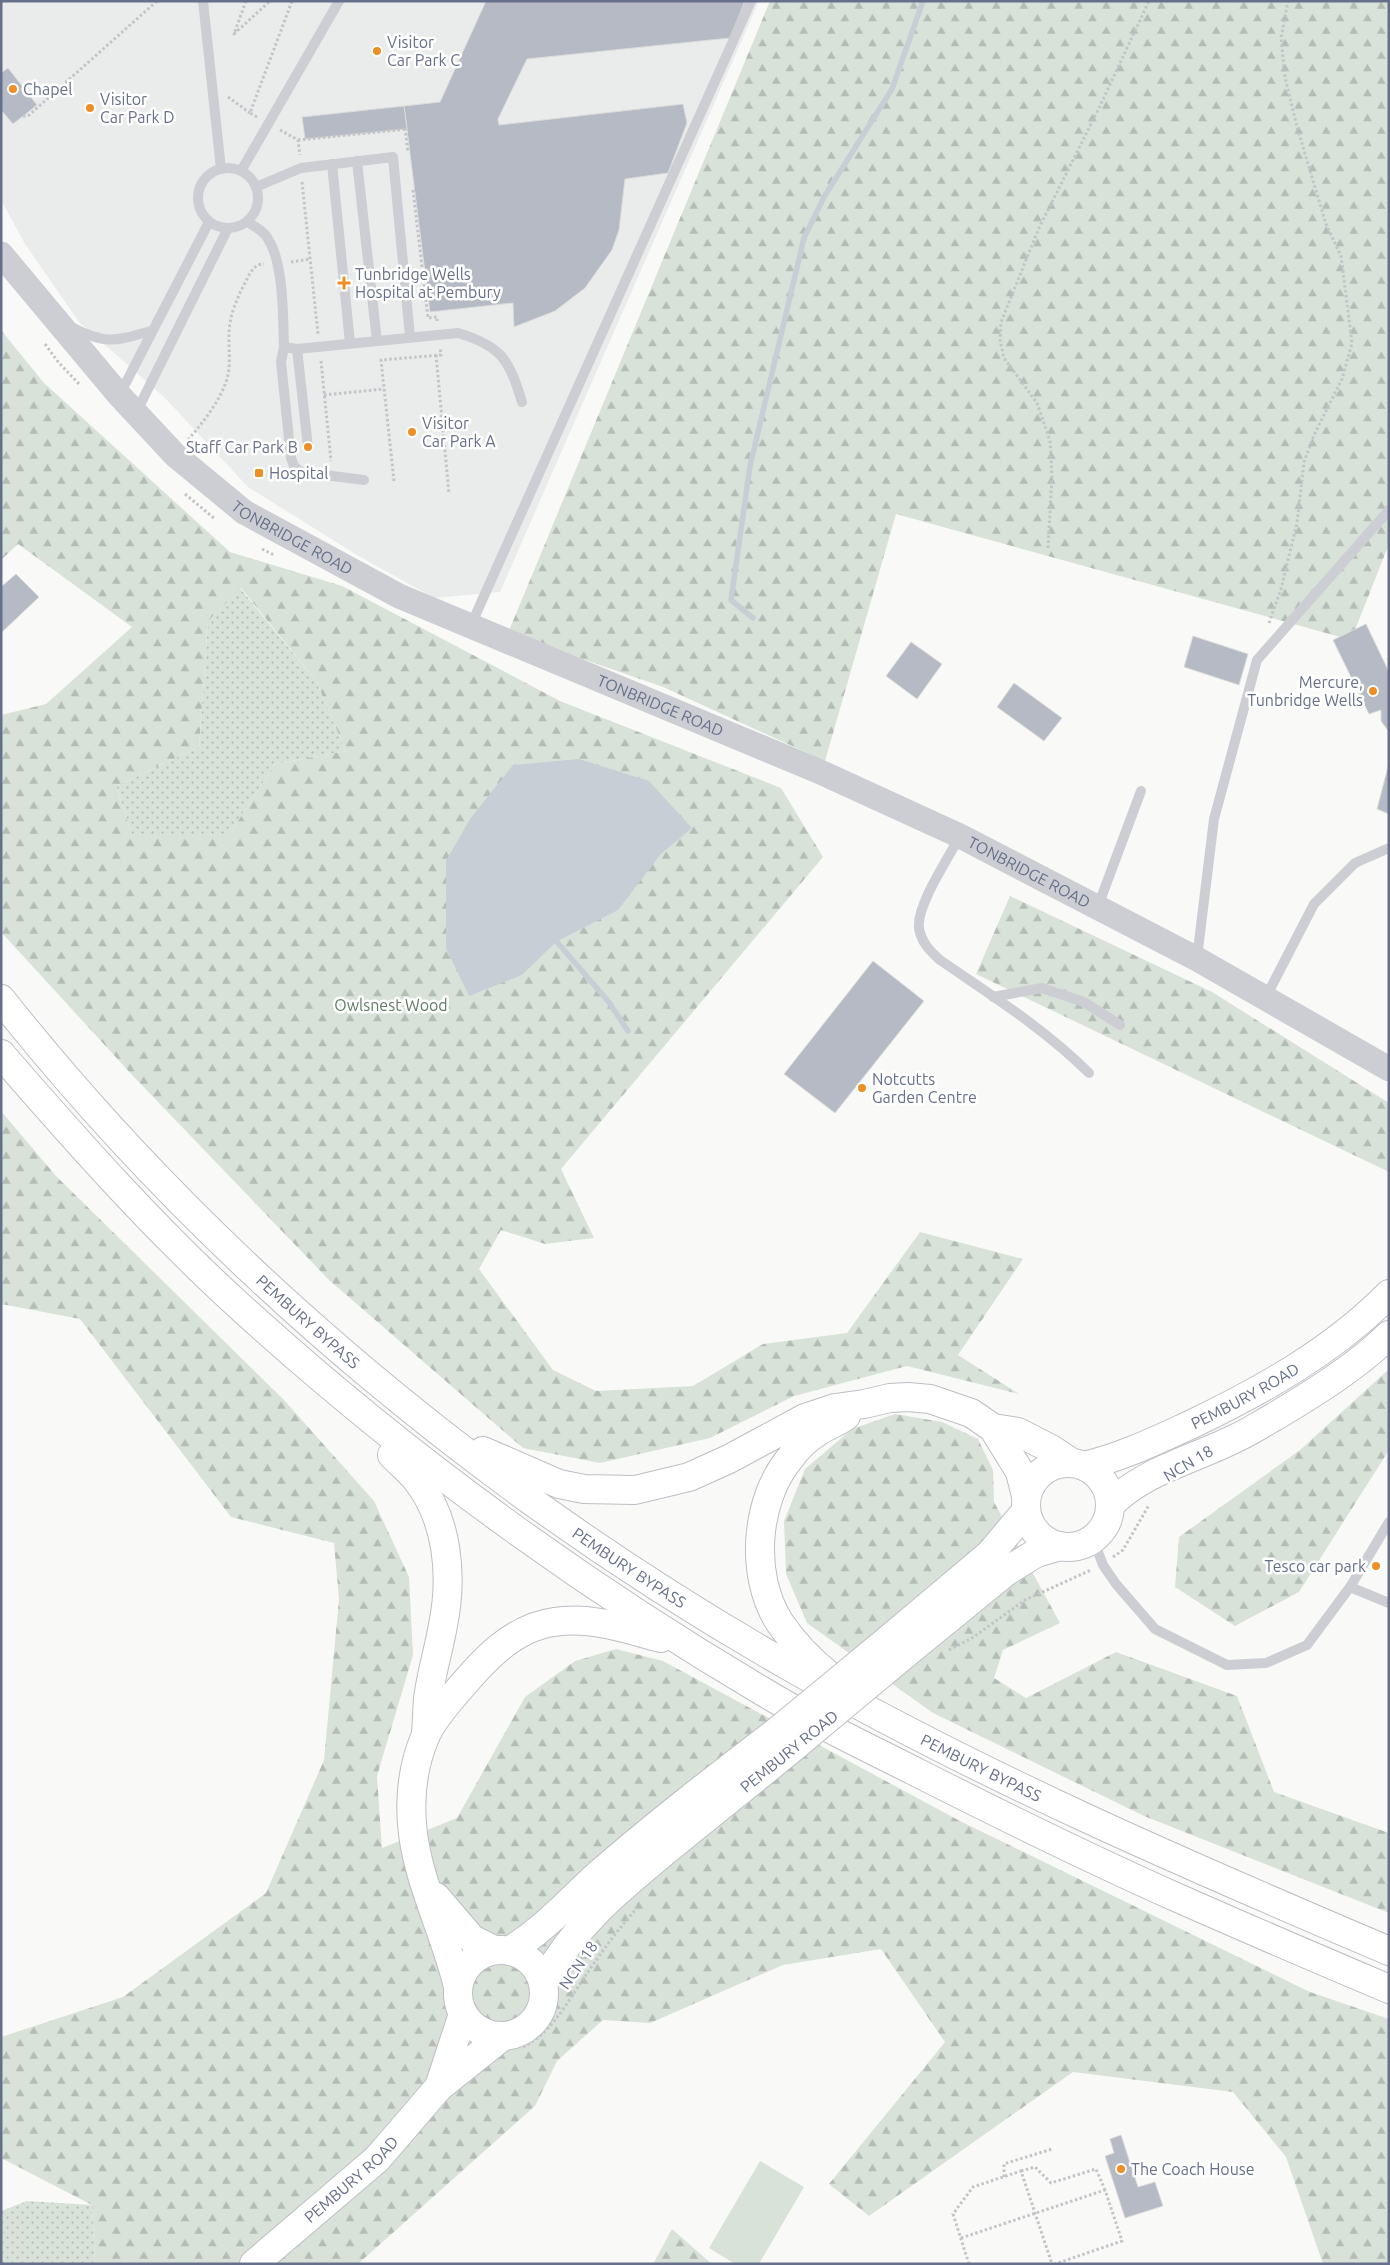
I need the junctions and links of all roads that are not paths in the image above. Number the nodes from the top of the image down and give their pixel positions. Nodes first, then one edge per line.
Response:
1 (203, 1) edge
2 (339, 1) edge
3 (751, 1) edge
4 (357, 161) junction
5 (332, 164) junction
6 (221, 169) junction
7 (240, 171) junction
8 (256, 187) junction
9 (209, 222) junction
10 (247, 222) junction
11 (228, 228) junction
12 (1, 254) edge
13 (51, 316) junction
14 (151, 331) junction
15 (410, 336) junction
16 (377, 340) junction
17 (350, 344) junction
18 (284, 348) junction
19 (297, 349) junction
20 (119, 395) junction
21 (522, 402) dead end
22 (136, 413) junction
23 (308, 447) dead end
24 (364, 480) dead end
25 (1389, 510) edge
26 (471, 626) junction
27 (1141, 791) dead end
28 (960, 836) junction
29 (1389, 848) edge
30 (1098, 906) junction
31 (1197, 959) junction
32 (993, 997) junction
33 (1266, 997) junction
34 (1, 999) edge
35 (1120, 1025) dead end
36 (1, 1054) edge
37 (1389, 1069) edge
38 (1089, 1073) dead end
39 (1389, 1294) edge
40 (1389, 1334) edge
41 (864, 1404) junction
42 (362, 1413) junction
43 (434, 1428) junction
44 (993, 1428) junction
45 (1078, 1464) junction
46 (1026, 1504) junction
47 (1110, 1506) junction
48 (1389, 1522) edge
49 (1093, 1538) junction
50 (1060, 1546) junction
51 (1350, 1587) junction
52 (1389, 1603) edge
53 (688, 1645) junction
54 (896, 1647) junction
55 (876, 1714) junction
56 (426, 1735) junction
57 (782, 1742) junction
58 (427, 1886) junction
59 (502, 1951) junction
60 (1389, 1951) edge
61 (543, 1983) junction
62 (458, 1987) junction
63 (1389, 1989) edge
64 (463, 2014) junction
65 (513, 2042) junction
66 (439, 2086) junction
67 (254, 2264) edge

1 - 6 lane
2 - 7 lane
3 - 26 lane
4 - 5 lane
4 - 15 lane
4 - 16 lane
5 - 8 lane
5 - 17 lane
6 - 7 lane
6 - 9 lane
7 - 8 lane
8 - 10 lane
9 - 11 lane
9 - 14 lane
10 - 11 lane
10 - 18 lane
11 - 22 lane
12 - 13 street, TONBRIDGE ROAD
13 - 14 lane
13 - 20 street, TONBRIDGE ROAD
14 - 20 lane
15 - 16 lane
15 - 21 lane
16 - 17 lane
17 - 19 lane
18 - 19 lane
18 - 24 lane
19 - 23 lane
20 - 22 street, TONBRIDGE ROAD
22 - 26 street, TONBRIDGE ROAD
25 - 31 lane
26 - 28 street, TONBRIDGE ROAD
27 - 30 lane
28 - 30 street, TONBRIDGE ROAD
28 - 32 lane
29 - 33 lane
30 - 31 street, TONBRIDGE ROAD
31 - 33 street, TONBRIDGE ROAD
32 - 35 lane
32 - 38 lane
33 - 37 street, TONBRIDGE ROAD
34 - 43 main road, PEMBURY BYPASS
36 - 42 main road, PEMBURY BYPASS
39 - 45 main road, PEMBURY ROAD
40 - 47 main road, PEMBURY ROAD
41 - 43 main road
41 - 44 main road
41 - 55 main road
42 - 53 main road, PEMBURY BYPASS
42 - 56 main road
43 - 55 main road, PEMBURY BYPASS
44 - 45 main road
44 - 46 main road
45 - 46 main road
45 - 47 main road
46 - 50 main road
46 - 54 main road, PEMBURY ROAD
47 - 49 main road
48 - 51 lane
49 - 50 main road
49 - 51 lane
50 - 54 main road, PEMBURY ROAD
51 - 52 lane
53 - 56 main road
53 - 63 main road, PEMBURY BYPASS
54 - 57 main road, PEMBURY ROAD, bridge
55 - 60 main road, PEMBURY BYPASS
56 - 58 main road
57 - 59 main road, PEMBURY ROAD
57 - 61 main road, PEMBURY ROAD
58 - 59 main road
58 - 62 main road
59 - 61 main road
59 - 62 main road
61 - 65 main road
62 - 64 main road
64 - 65 main road
64 - 66 main road, PEMBURY ROAD
65 - 66 main road, PEMBURY ROAD
66 - 67 main road, PEMBURY ROAD

